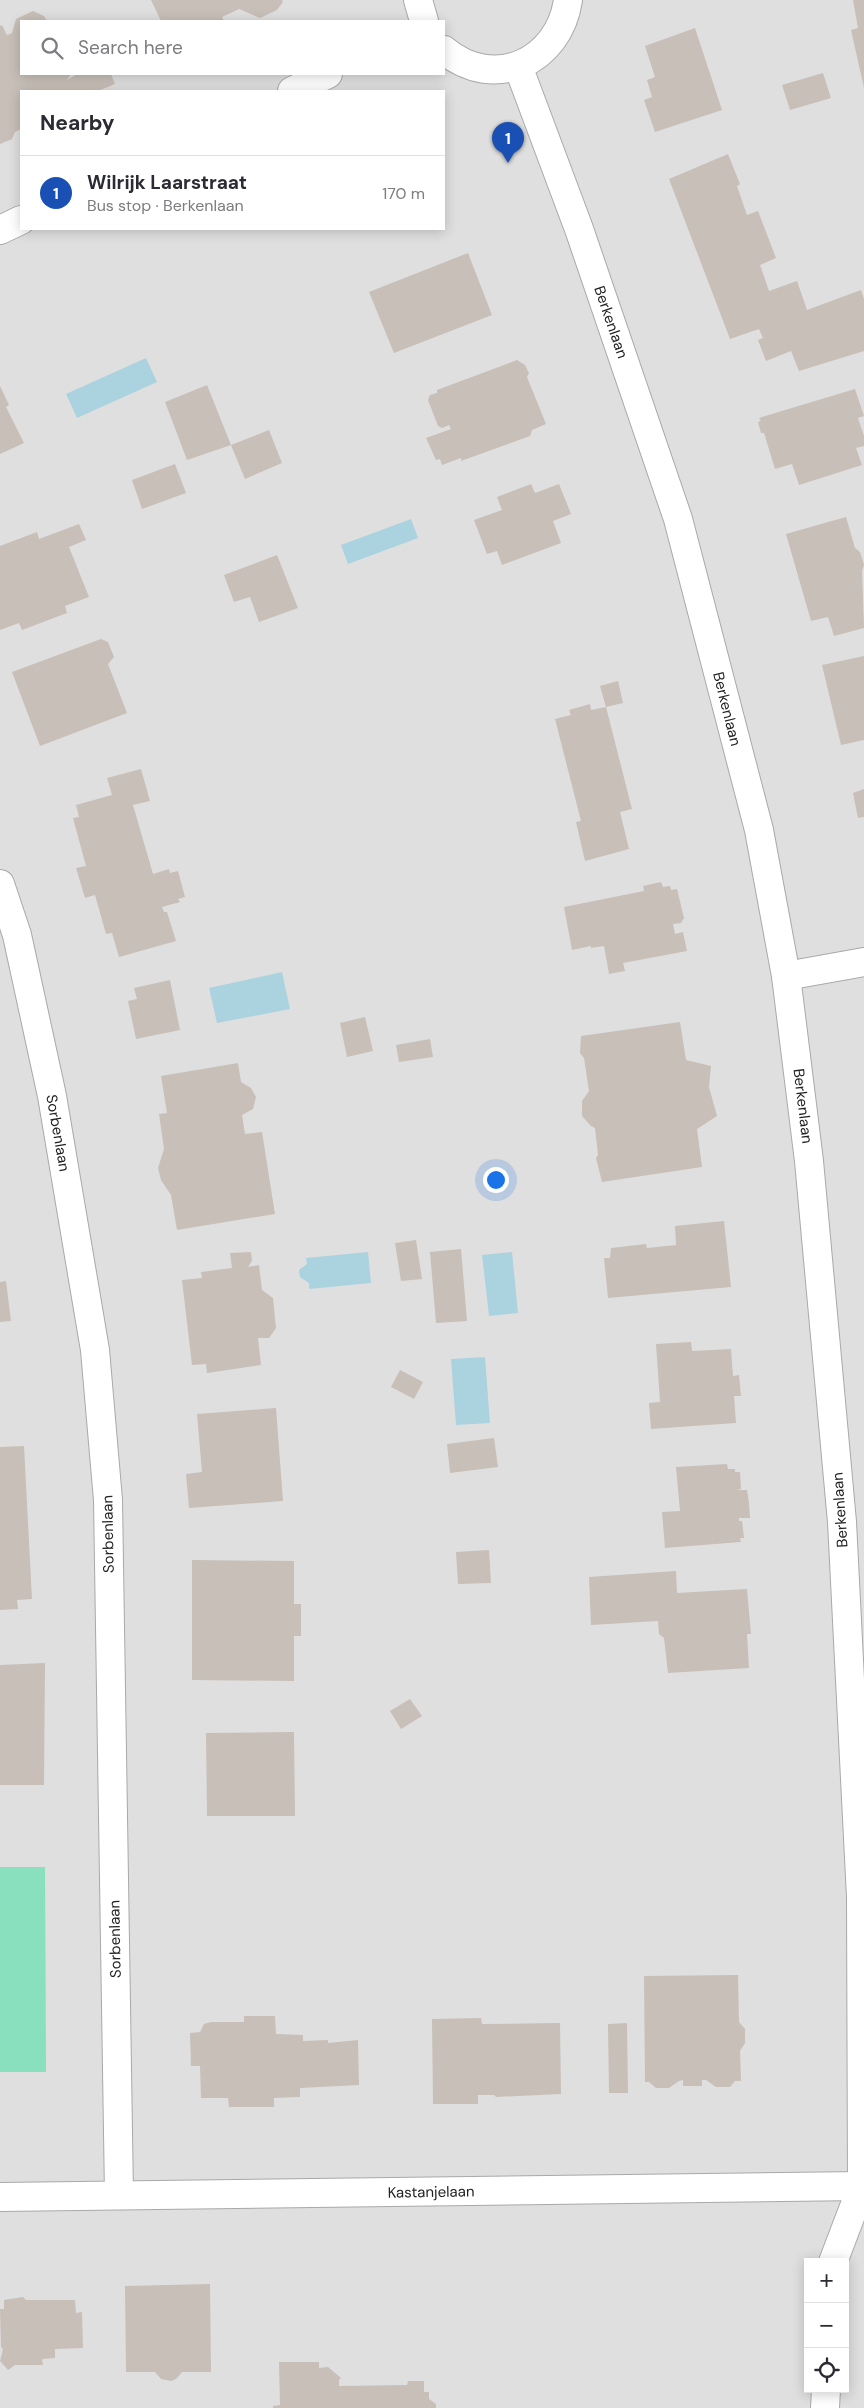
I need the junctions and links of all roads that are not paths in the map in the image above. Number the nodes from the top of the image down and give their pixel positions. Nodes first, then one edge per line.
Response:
1 (418, 0) edge
2 (568, 0) edge
3 (424, 20) edge
4 (445, 51) edge
5 (518, 66) junction
6 (326, 75) edge
7 (294, 90) edge
8 (20, 220) edge
9 (0, 230) edge
10 (0, 884) edge
11 (864, 962) edge
12 (786, 976) junction
13 (863, 2192) edge
14 (119, 2195) junction
15 (0, 2197) edge
16 (835, 2258) edge
17 (826, 2393) edge
18 (825, 2408) edge

1 - 3 street
2 - 5 street
4 - 5 street
5 - 12 street, Berkenlaan
6 - 7 street
8 - 9 street
10 - 14 street, Sorbenlaan
11 - 12 street
12 - 13 street, Berkenlaan
13 - 14 street, Kastanjelaan
13 - 16 street, Berkenlaan
14 - 15 street, Kastanjelaan
17 - 18 street

